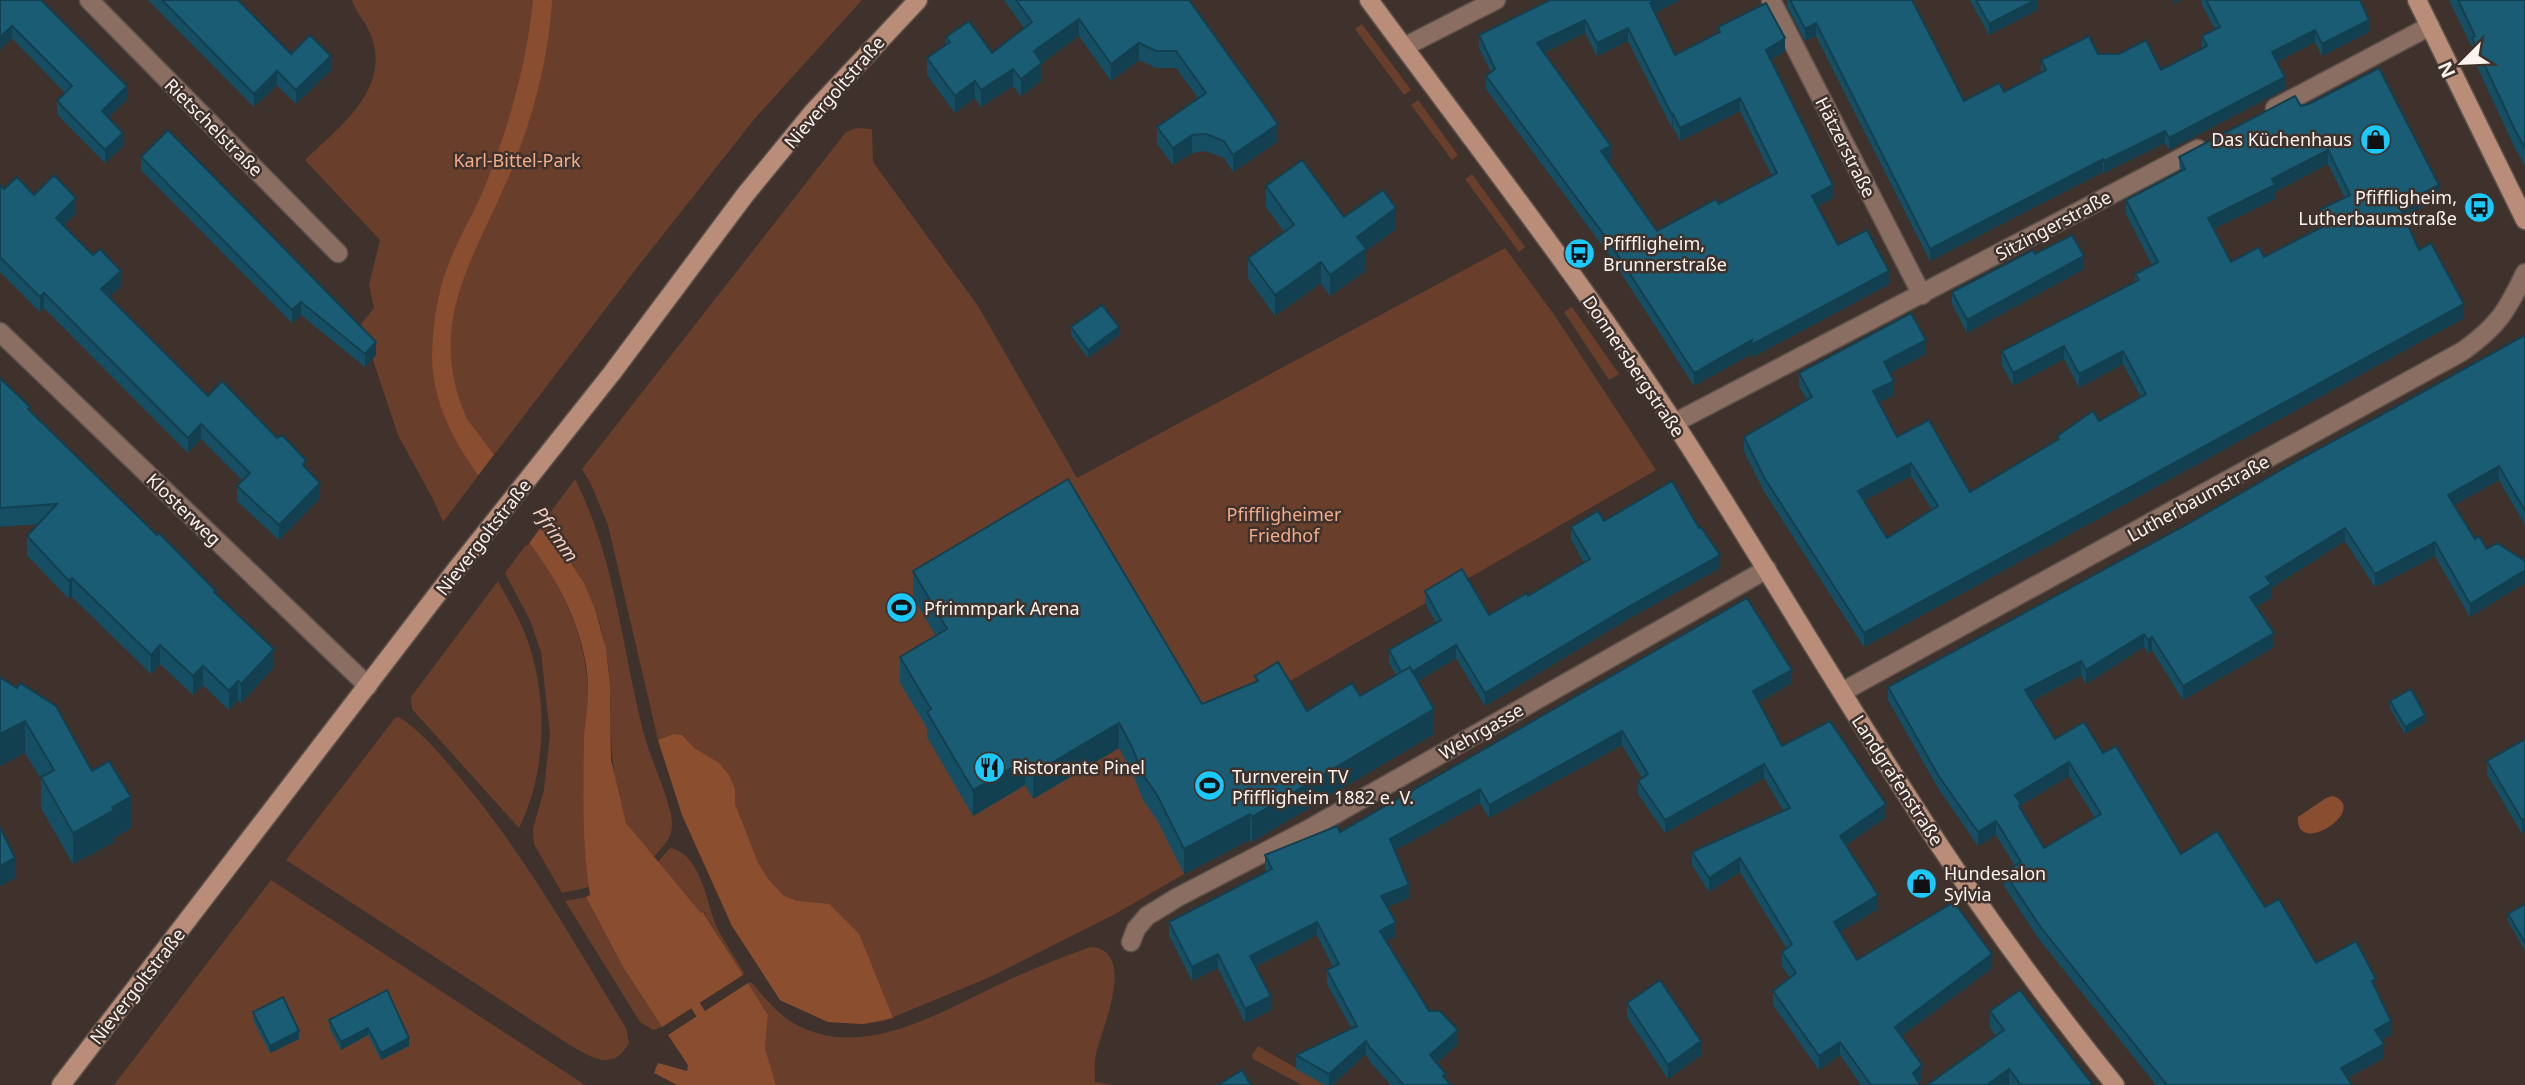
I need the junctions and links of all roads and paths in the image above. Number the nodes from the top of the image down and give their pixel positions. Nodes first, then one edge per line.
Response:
1 (89, 0) edge
2 (918, 0) edge
3 (1369, 0) edge
4 (1496, 0) edge
5 (1771, 0) edge
6 (2417, 0) edge
7 (2430, 26) junction
8 (1404, 47) junction
9 (2260, 116) edge
10 (2212, 141) edge
11 (2525, 220) edge
12 (338, 253) dead end
13 (2525, 273) edge
14 (1922, 295) junction
15 (0, 331) edge
16 (1674, 423) junction
17 (1767, 569) junction
18 (368, 686) junction
19 (1842, 692) junction
20 (1131, 942) dead end
21 (61, 1085) edge
22 (2115, 1085) edge

1 - 12 street, Rietschelstraße
2 - 18 street, Nievergoltstraße
3 - 8 street, Donnersbergstraße
4 - 8 street
5 - 14 street, Hätzerstraße
6 - 7 street
7 - 9 street
7 - 11 street
8 - 16 street, Donnersbergstraße
10 - 14 street, Sitzingerstraße
13 - 19 street, Lutherbaumstraße
14 - 16 street, Sitzingerstraße
15 - 18 street, Klosterweg
16 - 17 street, Donnersbergstraße
17 - 19 street, Landgrafenstraße
17 - 20 street, Wehrgasse
18 - 21 street, Nievergoltstraße
19 - 22 street, Landgrafenstraße

